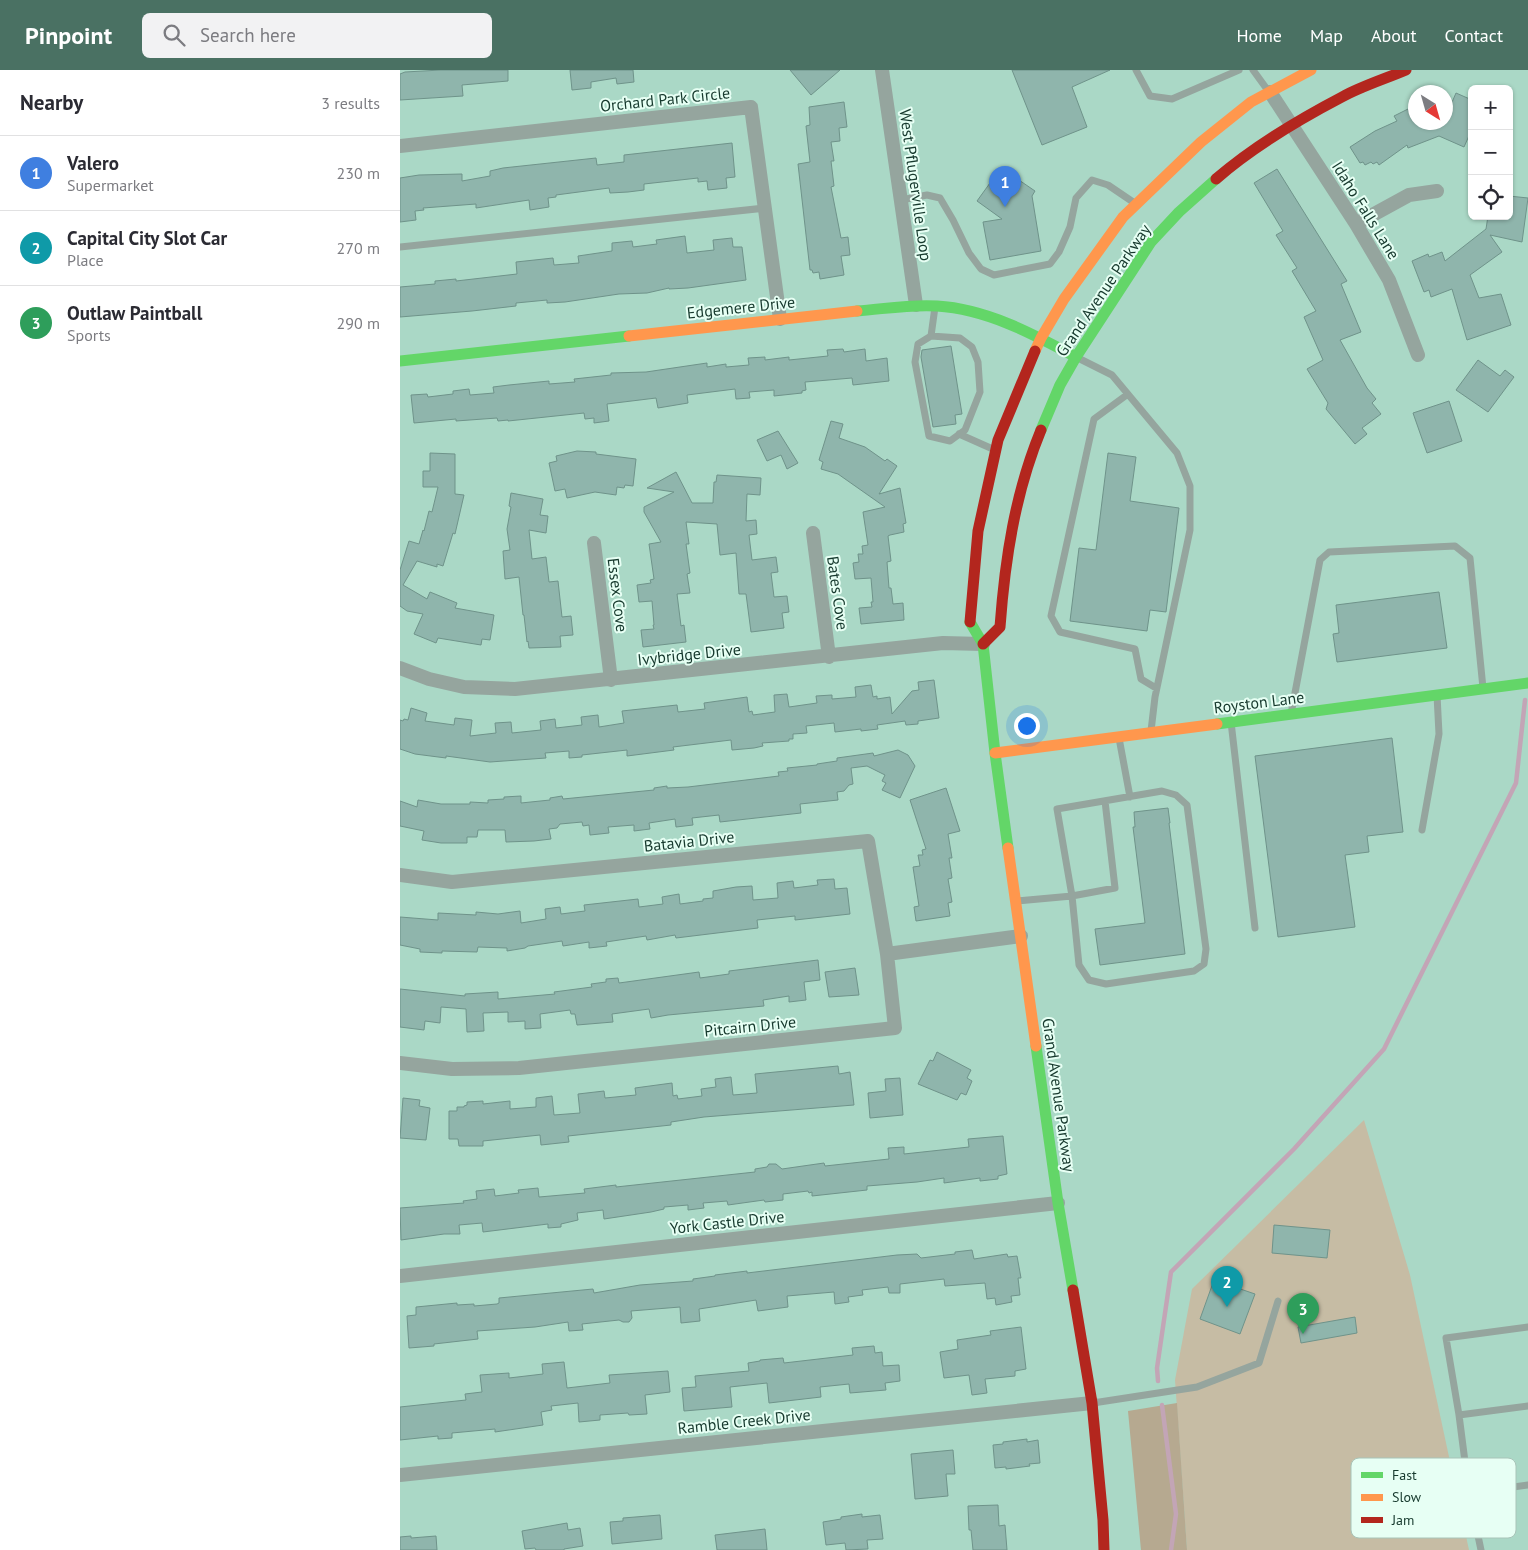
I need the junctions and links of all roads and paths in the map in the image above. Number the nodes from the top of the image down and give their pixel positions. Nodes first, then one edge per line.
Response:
1 (882, 70) edge
2 (1136, 70) edge
3 (1239, 70) edge
4 (1253, 70) edge
5 (1311, 70) edge
6 (1406, 70) edge
7 (1270, 92) junction
8 (1292, 125) junction
9 (400, 146) edge
10 (1436, 191) dead end
11 (901, 200) junction
12 (1136, 204) junction
13 (765, 208) junction
14 (1356, 224) junction
15 (400, 247) edge
16 (916, 304) junction
17 (935, 304) junction
18 (780, 319) junction
19 (930, 336) junction
20 (1041, 338) junction
21 (1418, 355) dead end
22 (1076, 356) junction
23 (400, 361) edge
24 (1128, 394) junction
25 (959, 434) junction
26 (995, 450) junction
27 (813, 533) dead end
28 (594, 543) dead end
29 (983, 644) junction
30 (829, 657) junction
31 (400, 668) edge
32 (611, 680) junction
33 (1528, 683) edge
34 (1156, 688) junction
35 (1483, 689) junction
36 (1437, 695) junction
37 (1291, 714) junction
38 (1231, 722) junction
39 (1151, 732) junction
40 (1119, 737) junction
41 (995, 753) junction
42 (1130, 796) junction
43 (1105, 801) junction
44 (1422, 830) dead end
45 (400, 875) edge
46 (1072, 896) junction
47 (1015, 901) junction
48 (1255, 928) dead end
49 (1020, 936) junction
50 (887, 954) junction
51 (400, 1063) edge
52 (1058, 1203) junction
53 (400, 1276) edge
54 (1278, 1301) dead end
55 (1528, 1327) edge
56 (1092, 1403) junction
57 (1528, 1406) edge
58 (1459, 1415) junction
59 (1465, 1458) edge
60 (400, 1474) edge
61 (1104, 1550) edge

1 - 11 street, West Pflugerville Loop
2 - 3 lane
4 - 7 lane
5 - 7 main road, Grand Avenue Parkway
6 - 8 main road, Grand Avenue Parkway
7 - 8 street, Idaho Falls Lane
7 - 12 main road, Grand Avenue Parkway
8 - 14 street, Idaho Falls Lane
8 - 22 main road, Grand Avenue Parkway
9 - 13 street, Orchard Park Circle
10 - 14 street
11 - 12 lane
11 - 16 street, West Pflugerville Loop
12 - 20 main road, Grand Avenue Parkway
13 - 15 lane
13 - 18 street, Orchard Park Circle
14 - 21 street, Idaho Falls Lane
16 - 17 main road, Edgemere Drive
16 - 18 main road, Edgemere Drive
17 - 19 lane
17 - 20 main road, Edgemere Drive
18 - 23 main road, Edgemere Drive
19 - 25 lane
19 - 25 lane
20 - 22 main road, Edgemere Drive
20 - 26 main road, Grand Avenue Parkway
22 - 24 lane
22 - 29 main road, Grand Avenue Parkway
24 - 34 lane
24 - 34 lane
25 - 26 lane
26 - 29 main road, Grand Avenue Parkway
27 - 30 street, Bates Cove
28 - 32 street, Essex Cove
29 - 30 street, Ivybridge Drive
29 - 41 main road, Grand Avenue Parkway
30 - 32 street, Ivybridge Drive
31 - 32 street, Ivybridge Drive
33 - 35 main road, Royston Lane
34 - 39 lane
35 - 36 main road, Royston Lane
35 - 37 lane
36 - 37 main road, Royston Lane
36 - 44 lane
37 - 38 main road, Royston Lane
38 - 39 main road, Royston Lane
38 - 48 lane
39 - 40 main road, Royston Lane
40 - 41 main road, Royston Lane
40 - 42 lane
41 - 47 main road, Grand Avenue Parkway
42 - 43 lane
42 - 46 lane
43 - 46 lane
43 - 46 lane
45 - 50 street, Batavia Drive
46 - 47 lane
47 - 49 main road, Grand Avenue Parkway
49 - 50 street
49 - 52 main road, Grand Avenue Parkway
50 - 51 street, Pitcairn Drive
52 - 53 street, York Castle Drive
52 - 56 main road, Grand Avenue Parkway
54 - 56 lane
55 - 58 lane
56 - 60 street, Ramble Creek Drive
56 - 61 main road, Grand Avenue Parkway
57 - 58 lane
58 - 59 lane

